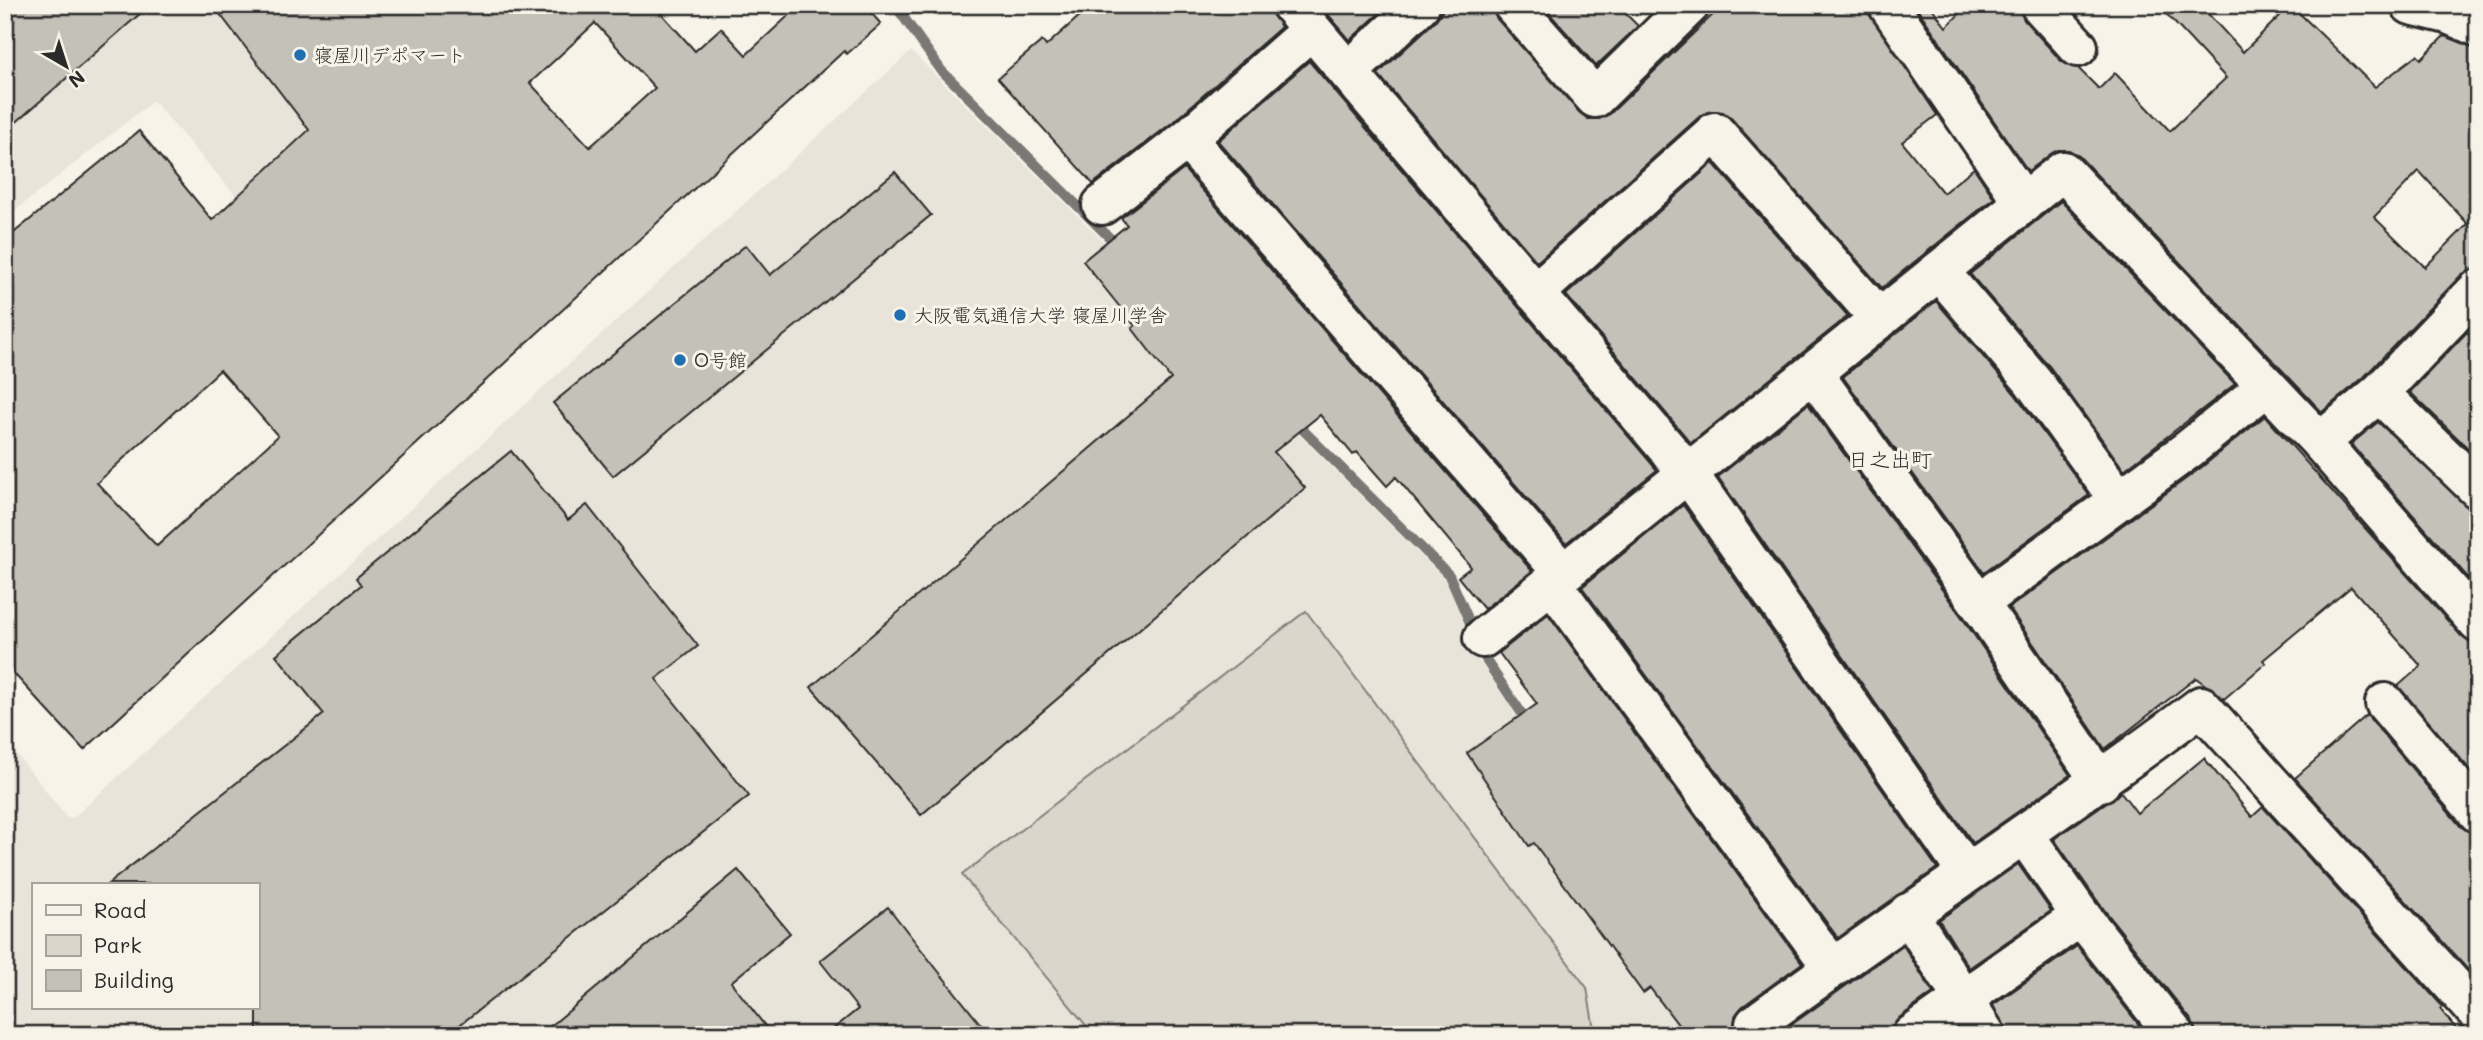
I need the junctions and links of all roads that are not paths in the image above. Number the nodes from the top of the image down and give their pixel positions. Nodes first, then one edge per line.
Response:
1 (1420, 5) edge
2 (1513, 5) edge
3 (1690, 5) edge
4 (1888, 5) edge
5 (2040, 5) edge
6 (2411, 5) edge
7 (1301, 17) edge
8 (2478, 27) edge
9 (2078, 47) dead end
10 (1348, 72) junction
11 (1187, 139) junction
12 (2024, 203) junction
13 (1102, 205) dead end
14 (1939, 271) junction
15 (2478, 289) edge
16 (1535, 293) junction
17 (1880, 319) junction
18 (1813, 373) junction
19 (2267, 386) junction
20 (2379, 393) junction
21 (2320, 442) junction
22 (1688, 473) junction
23 (2474, 477) edge
24 (2119, 500) junction
25 (1558, 578) junction
26 (1979, 603) junction
27 (2478, 623) edge
28 (1483, 638) dead end
29 (2385, 703) dead end
30 (2101, 782) junction
31 (2478, 813) edge
32 (2024, 834) junction
33 (1967, 873) junction
34 (1908, 913) junction
35 (2081, 916) junction
36 (1832, 967) junction
37 (1963, 999) junction
38 (2477, 1010) edge
39 (1755, 1024) dead end
40 (1912, 1035) edge
41 (1986, 1035) edge
42 (2175, 1035) edge

1 - 10 street
2 - 3 street
4 - 12 street
5 - 9 street
6 - 8 street
7 - 10 street
7 - 11 street
10 - 16 street
11 - 13 street
11 - 25 street
12 - 14 street
12 - 19 street
14 - 17 street
14 - 24 street
15 - 20 street
16 - 17 street
16 - 22 street
17 - 18 street
18 - 22 street
18 - 26 street
19 - 21 street
19 - 24 street
20 - 21 street
20 - 23 street
21 - 27 street
22 - 25 street
22 - 33 street
24 - 26 street
25 - 28 street
25 - 36 street
26 - 30 street
29 - 31 street
30 - 32 street
30 - 38 street
32 - 33 street
32 - 35 street
33 - 34 street
34 - 36 street
34 - 37 street
35 - 37 street
35 - 42 street
36 - 39 street
37 - 40 street
37 - 41 street

